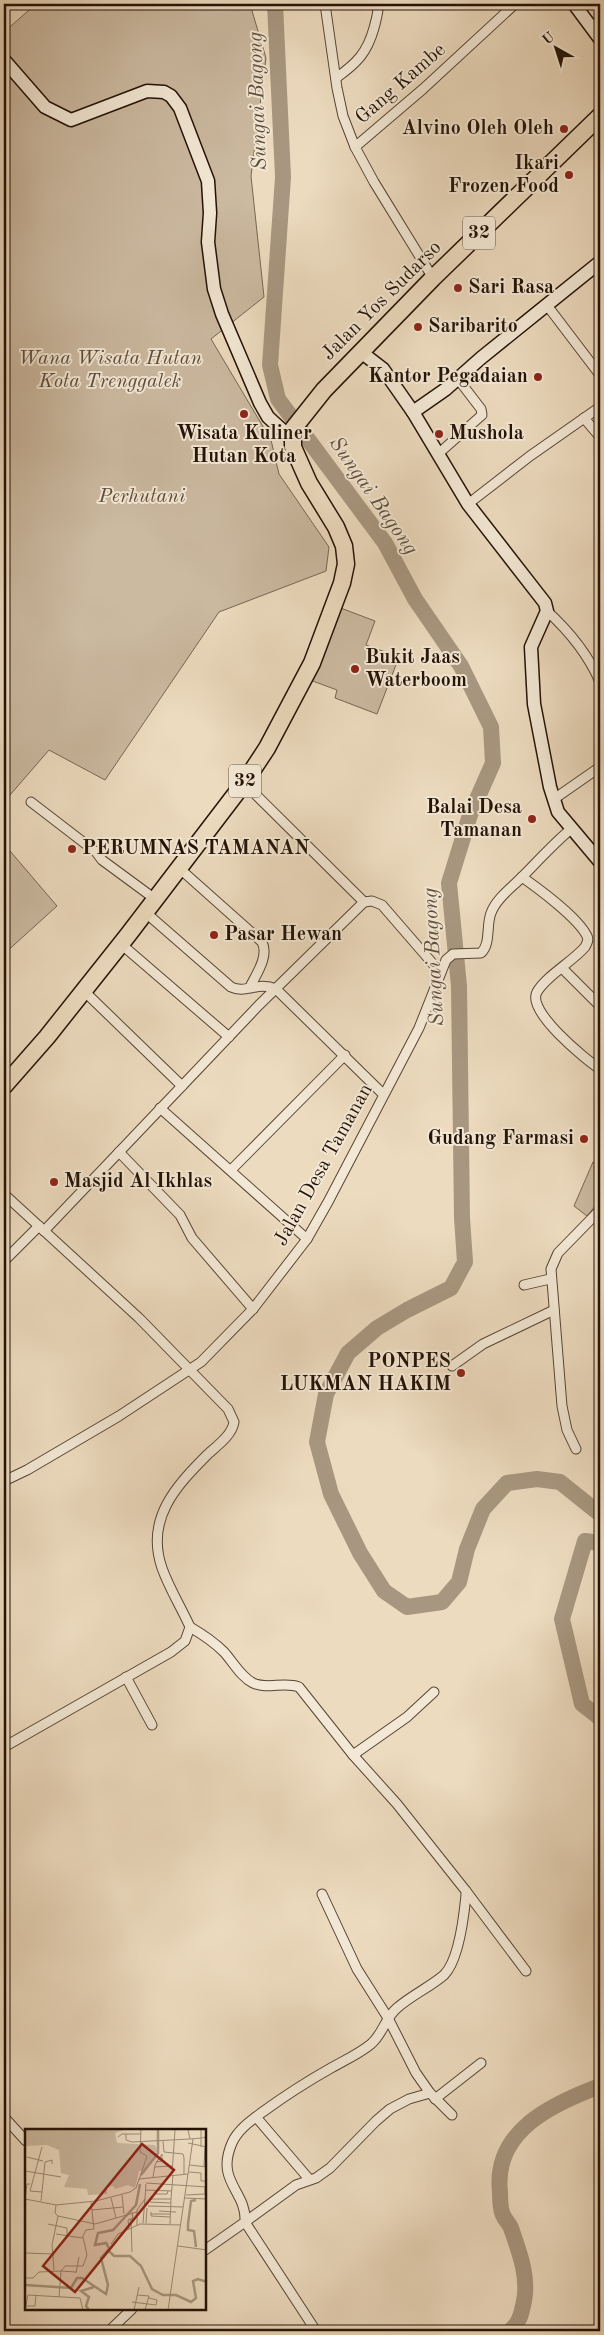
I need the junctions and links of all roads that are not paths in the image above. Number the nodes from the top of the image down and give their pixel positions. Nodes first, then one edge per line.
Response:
1 (325, 4) edge
2 (378, 4) edge
3 (515, 4) edge
4 (574, 4) edge
5 (596, 24) edge
6 (600, 39) edge
7 (4, 60) edge
8 (336, 78) junction
9 (600, 116) edge
10 (355, 147) junction
11 (600, 262) edge
12 (433, 278) junction
13 (546, 304) junction
14 (361, 352) junction
15 (600, 357) edge
16 (592, 364) junction
17 (600, 376) edge
18 (458, 379) junction
19 (600, 407) edge
20 (413, 412) junction
21 (584, 418) junction
22 (292, 434) junction
23 (600, 437) edge
24 (438, 454) junction
25 (468, 504) junction
26 (547, 612) junction
27 (600, 682) edge
28 (600, 768) edge
29 (244, 783) junction
30 (554, 799) junction
31 (31, 802) dead end
32 (571, 829) junction
33 (600, 862) edge
34 (179, 868) junction
35 (522, 877) junction
36 (364, 902) junction
37 (150, 906) junction
38 (121, 944) junction
39 (562, 968) junction
40 (440, 972) junction
41 (250, 987) junction
42 (276, 989) junction
43 (84, 991) junction
44 (600, 1006) edge
45 (229, 1037) junction
46 (345, 1055) junction
47 (600, 1069) edge
48 (4, 1086) edge
49 (182, 1086) junction
50 (384, 1094) junction
51 (160, 1108) junction
52 (119, 1152) junction
53 (231, 1170) junction
54 (4, 1194) edge
55 (600, 1210) edge
56 (42, 1229) junction
57 (307, 1239) junction
58 (4, 1261) edge
59 (550, 1279) junction
60 (524, 1285) dead end
61 (253, 1309) junction
62 (554, 1310) junction
63 (452, 1366) dead end
64 (189, 1369) junction
65 (576, 1449) dead end
66 (4, 1481) edge
67 (190, 1627) junction
68 (126, 1678) junction
69 (434, 1692) dead end
70 (152, 1725) dead end
71 (4, 1747) edge
72 (353, 1755) junction
73 (466, 1891) junction
74 (322, 1894) dead end
75 (526, 1971) dead end
76 (388, 2018) junction
77 (481, 2064) dead end
78 (432, 2096) junction
79 (452, 2115) dead end
80 (4, 2117) edge
81 (256, 2117) junction
82 (25, 2140) edge
83 (309, 2179) junction
84 (245, 2222) junction
85 (206, 2249) edge
86 (131, 2310) edge
87 (109, 2331) edge
88 (316, 2331) edge

1 - 8 street
2 - 8 street
3 - 10 street, Gang Kambe
4 - 5 street
5 - 6 street
7 - 22 street
8 - 10 street
9 - 12 highway, Jalan Yos Sudarso / 32
10 - 12 street, Gang Kambe
11 - 13 street
12 - 14 highway, Jalan Yos Sudarso / 32
13 - 16 street
13 - 18 street
14 - 20 street
14 - 22 highway, Jalan Yos Sudarso / 32
15 - 16 street
16 - 17 street
18 - 20 street
18 - 24 street
19 - 21 street
20 - 24 street
21 - 23 street
21 - 25 street
22 - 29 highway, 32
24 - 25 street
25 - 26 street
26 - 27 street
26 - 30 street
28 - 30 street
29 - 34 highway, 32
29 - 36 street
30 - 32 street
31 - 37 street
32 - 33 street
32 - 35 street, Jalan Desa Tamanan
34 - 37 highway, 32
34 - 41 street
35 - 39 street
35 - 40 street, Jalan Desa Tamanan
36 - 40 street
36 - 42 street
37 - 38 highway, 32
37 - 41 street
38 - 43 highway, 32
38 - 45 street
39 - 44 street
39 - 47 street
40 - 50 street, Jalan Desa Tamanan
41 - 42 street
42 - 45 street
42 - 46 street
43 - 48 highway, 32
43 - 49 street
45 - 49 street
46 - 50 street
46 - 53 street
49 - 51 street
50 - 57 street, Jalan Desa Tamanan
51 - 52 street
51 - 53 street
52 - 56 street
52 - 61 street
53 - 57 street
54 - 56 street
55 - 59 street
56 - 58 street
56 - 64 street
57 - 61 street, Jalan Desa Tamanan
59 - 60 street
59 - 62 street
61 - 64 street, Jalan Desa Tamanan
62 - 63 street
62 - 65 street
64 - 66 street, Jalan Desa Tamanan
64 - 67 street
67 - 68 street
67 - 72 street
68 - 70 street
68 - 71 street
69 - 72 street
72 - 73 street
73 - 75 street
73 - 76 street
74 - 76 street
76 - 78 street
76 - 81 street
77 - 78 street
78 - 79 street
78 - 83 street
80 - 82 street
81 - 83 street
81 - 84 street
83 - 84 street
84 - 85 street
84 - 88 street
86 - 87 street

